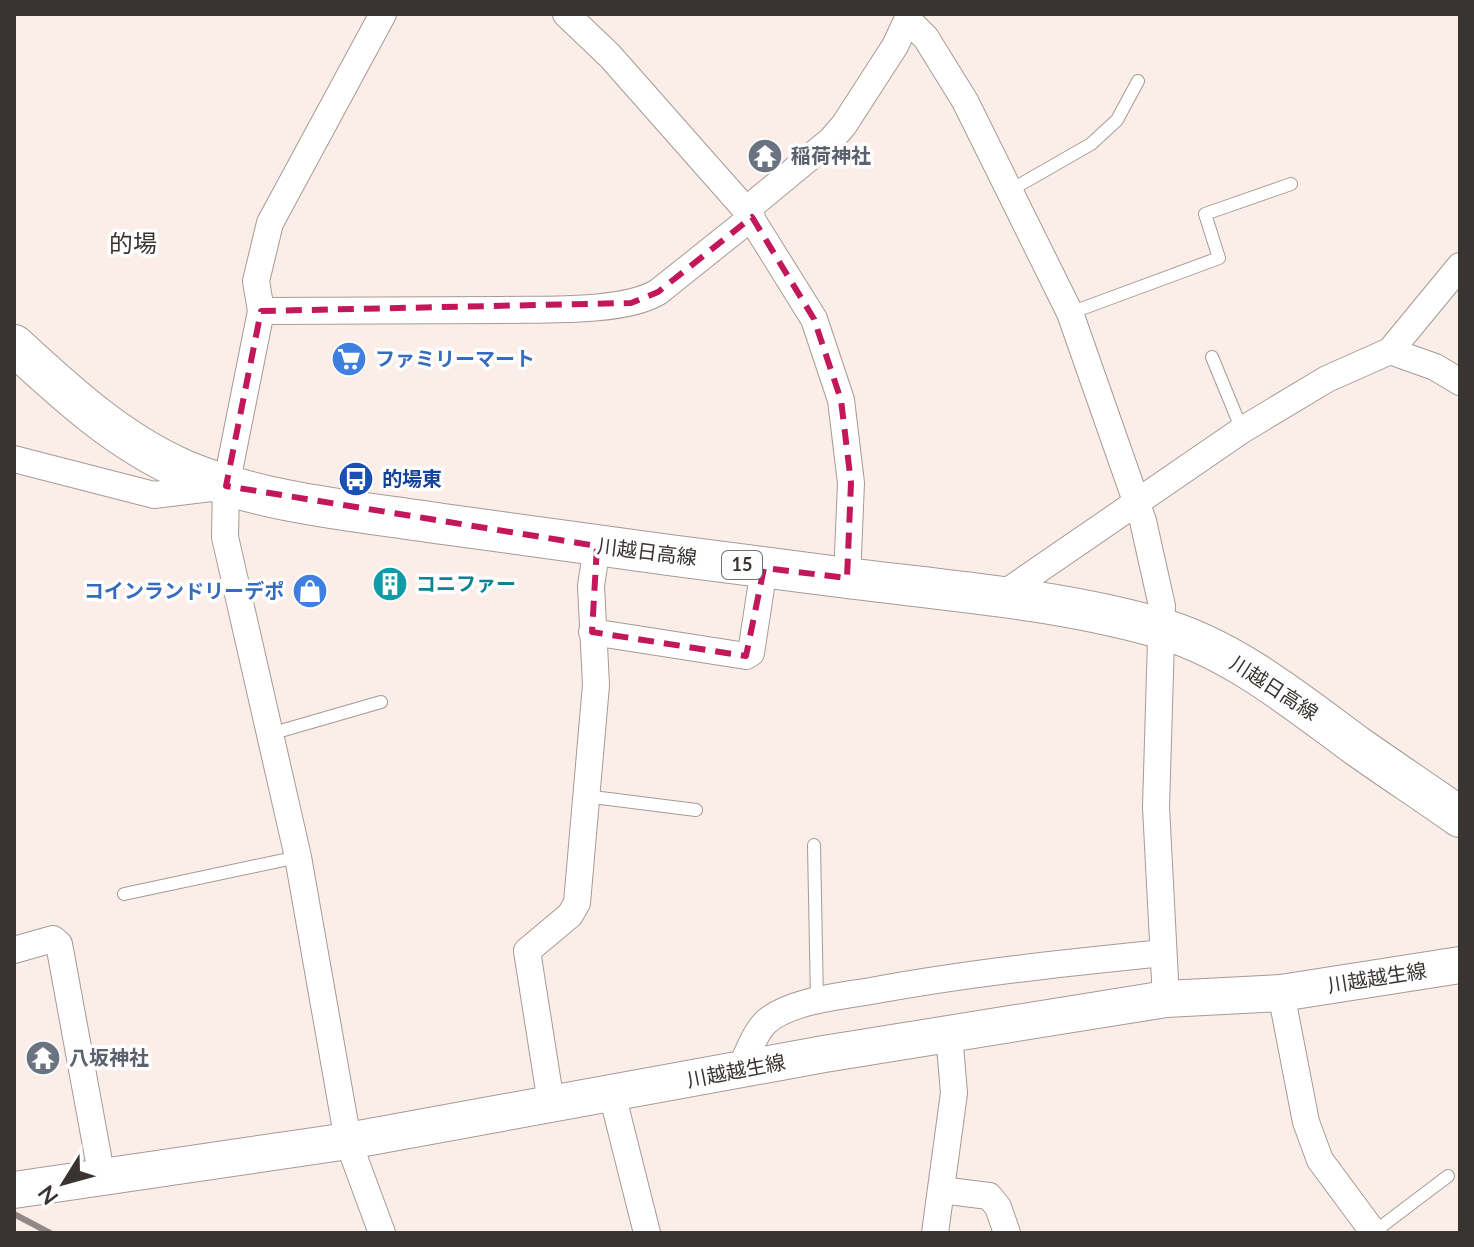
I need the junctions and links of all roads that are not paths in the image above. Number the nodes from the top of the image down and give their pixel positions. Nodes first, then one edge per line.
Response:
1 (383, 14) edge
2 (566, 14) edge
3 (910, 17) edge
4 (1138, 81) dead end
5 (1291, 184) dead end
6 (1009, 191) junction
7 (749, 214) junction
8 (1460, 266) edge
9 (261, 311) junction
10 (1070, 313) junction
11 (14, 345) edge
12 (1390, 351) junction
13 (1212, 357) dead end
14 (1460, 382) edge
15 (1242, 430) junction
16 (14, 459) edge
17 (226, 486) junction
18 (1138, 500) junction
19 (597, 546) junction
20 (764, 568) junction
21 (847, 578) junction
22 (999, 597) junction
23 (1160, 627) junction
24 (592, 632) junction
25 (381, 702) dead end
26 (270, 734) junction
27 (585, 796) junction
28 (696, 810) dead end
29 (1460, 817) edge
30 (814, 845) dead end
31 (298, 857) junction
32 (124, 894) dead end
33 (14, 950) edge
34 (1163, 953) junction
35 (1460, 965) edge
36 (1281, 993) junction
37 (1166, 999) junction
38 (817, 1001) junction
39 (949, 1034) junction
40 (739, 1071) junction
41 (612, 1094) junction
42 (551, 1103) junction
43 (348, 1141) junction
44 (1448, 1176) dead end
45 (102, 1178) junction
46 (14, 1190) edge
47 (941, 1190) junction
48 (1374, 1232) edge
49 (382, 1233) edge
50 (647, 1233) edge
51 (935, 1233) edge
52 (1007, 1233) edge

1 - 9 street
2 - 7 street
3 - 6 street
3 - 7 street
4 - 6 lane
5 - 10 lane
6 - 10 street
7 - 9 street
7 - 21 street
8 - 12 street
9 - 17 street
10 - 18 street
11 - 17 main road, 川越日高線 / 15
12 - 14 street
12 - 15 street
13 - 15 lane
15 - 18 street
16 - 17 street
17 - 19 main road, 川越日高線 / 15
17 - 26 street
18 - 22 street
18 - 23 street
19 - 20 main road, 川越日高線 / 15
19 - 24 street
20 - 21 main road, 川越日高線 / 15
20 - 24 street
21 - 22 main road, 川越日高線 / 15
22 - 23 main road, 川越日高線 / 15
23 - 29 main road, 川越日高線 / 15
23 - 34 street
24 - 27 street
25 - 26 lane
26 - 31 street
27 - 28 lane
27 - 42 street
30 - 38 lane
31 - 32 lane
31 - 43 street
33 - 45 street
34 - 37 street
34 - 38 street
35 - 36 main road, 川越越生線
36 - 37 main road, 川越越生線
36 - 48 street
37 - 39 main road, 川越越生線
38 - 40 street
39 - 40 main road, 川越越生線
39 - 47 street
40 - 41 main road, 川越越生線
41 - 42 main road, 川越越生線
41 - 50 street
42 - 43 main road, 川越越生線
43 - 45 main road, 川越越生線
43 - 49 street
44 - 48 lane
45 - 46 main road, 川越越生線
47 - 51 street
47 - 52 street

